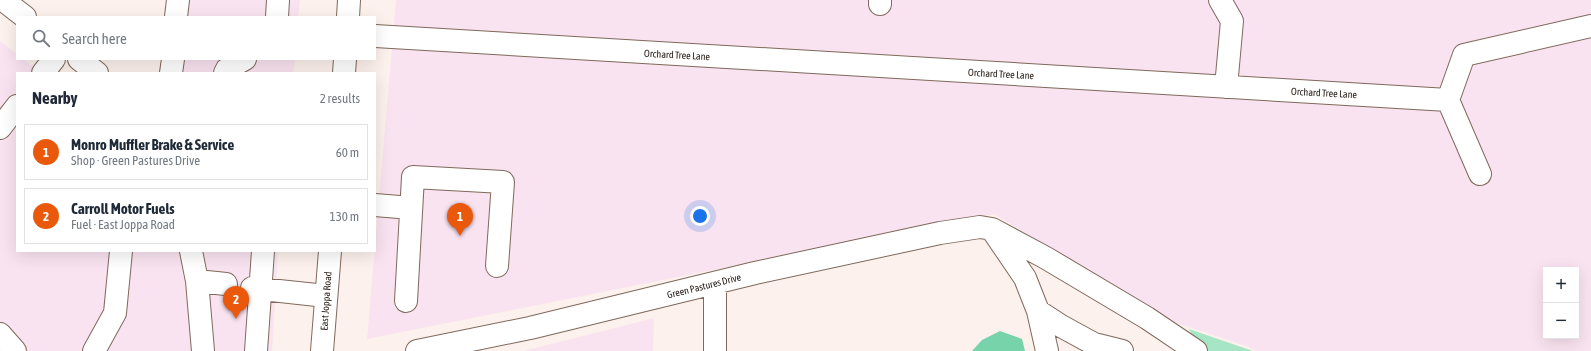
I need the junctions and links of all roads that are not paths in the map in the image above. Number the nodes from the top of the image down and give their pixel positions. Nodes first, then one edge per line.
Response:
1 (3, 0) edge
2 (178, 0) edge
3 (278, 0) edge
4 (349, 0) edge
5 (1220, 0) edge
6 (0, 5) edge
7 (24, 16) edge
8 (176, 16) edge
9 (277, 16) edge
10 (348, 16) edge
11 (1591, 26) edge
12 (376, 36) edge
13 (53, 60) edge
14 (80, 60) edge
15 (173, 60) edge
16 (243, 60) edge
17 (345, 60) edge
18 (44, 72) edge
19 (97, 72) edge
20 (172, 72) edge
21 (226, 72) edge
22 (344, 72) edge
23 (1226, 87) junction
24 (1448, 100) junction
25 (16, 107) edge
26 (0, 128) edge
27 (1480, 174) dead end
28 (376, 206) edge
29 (411, 208) junction
30 (992, 229) junction
31 (121, 252) edge
32 (192, 252) edge
33 (263, 252) edge
34 (330, 252) edge
35 (497, 266) dead end
36 (197, 281) junction
37 (714, 283) junction
38 (226, 284) dead end
39 (256, 288) junction
40 (326, 296) junction
41 (406, 301) dead end
42 (1038, 311) junction
43 (0, 334) edge
44 (16, 351) edge
45 (94, 351) edge
46 (203, 351) edge
47 (256, 351) edge
48 (322, 351) edge
49 (417, 351) edge
50 (715, 351) edge
51 (1047, 351) edge
52 (1122, 351) edge
53 (1196, 351) edge

1 - 6 street
1 - 7 street
2 - 8 street
3 - 9 street
4 - 10 street
5 - 23 street
11 - 24 street
12 - 23 street, Orchard Tree Lane
13 - 18 street
14 - 19 street
15 - 20 street
16 - 21 street
17 - 22 street
23 - 24 street, Orchard Tree Lane
24 - 27 street
25 - 26 street
28 - 29 street
29 - 35 street
29 - 41 street
30 - 37 street, Green Pastures Drive
30 - 42 street
30 - 53 street
31 - 45 street
32 - 36 street
33 - 39 street
34 - 40 street, East Joppa Road
36 - 38 street
36 - 46 street
37 - 49 street, Green Pastures Drive
37 - 50 street
39 - 40 street
39 - 47 street
40 - 48 street, East Joppa Road
42 - 51 street
42 - 52 street
43 - 44 street

